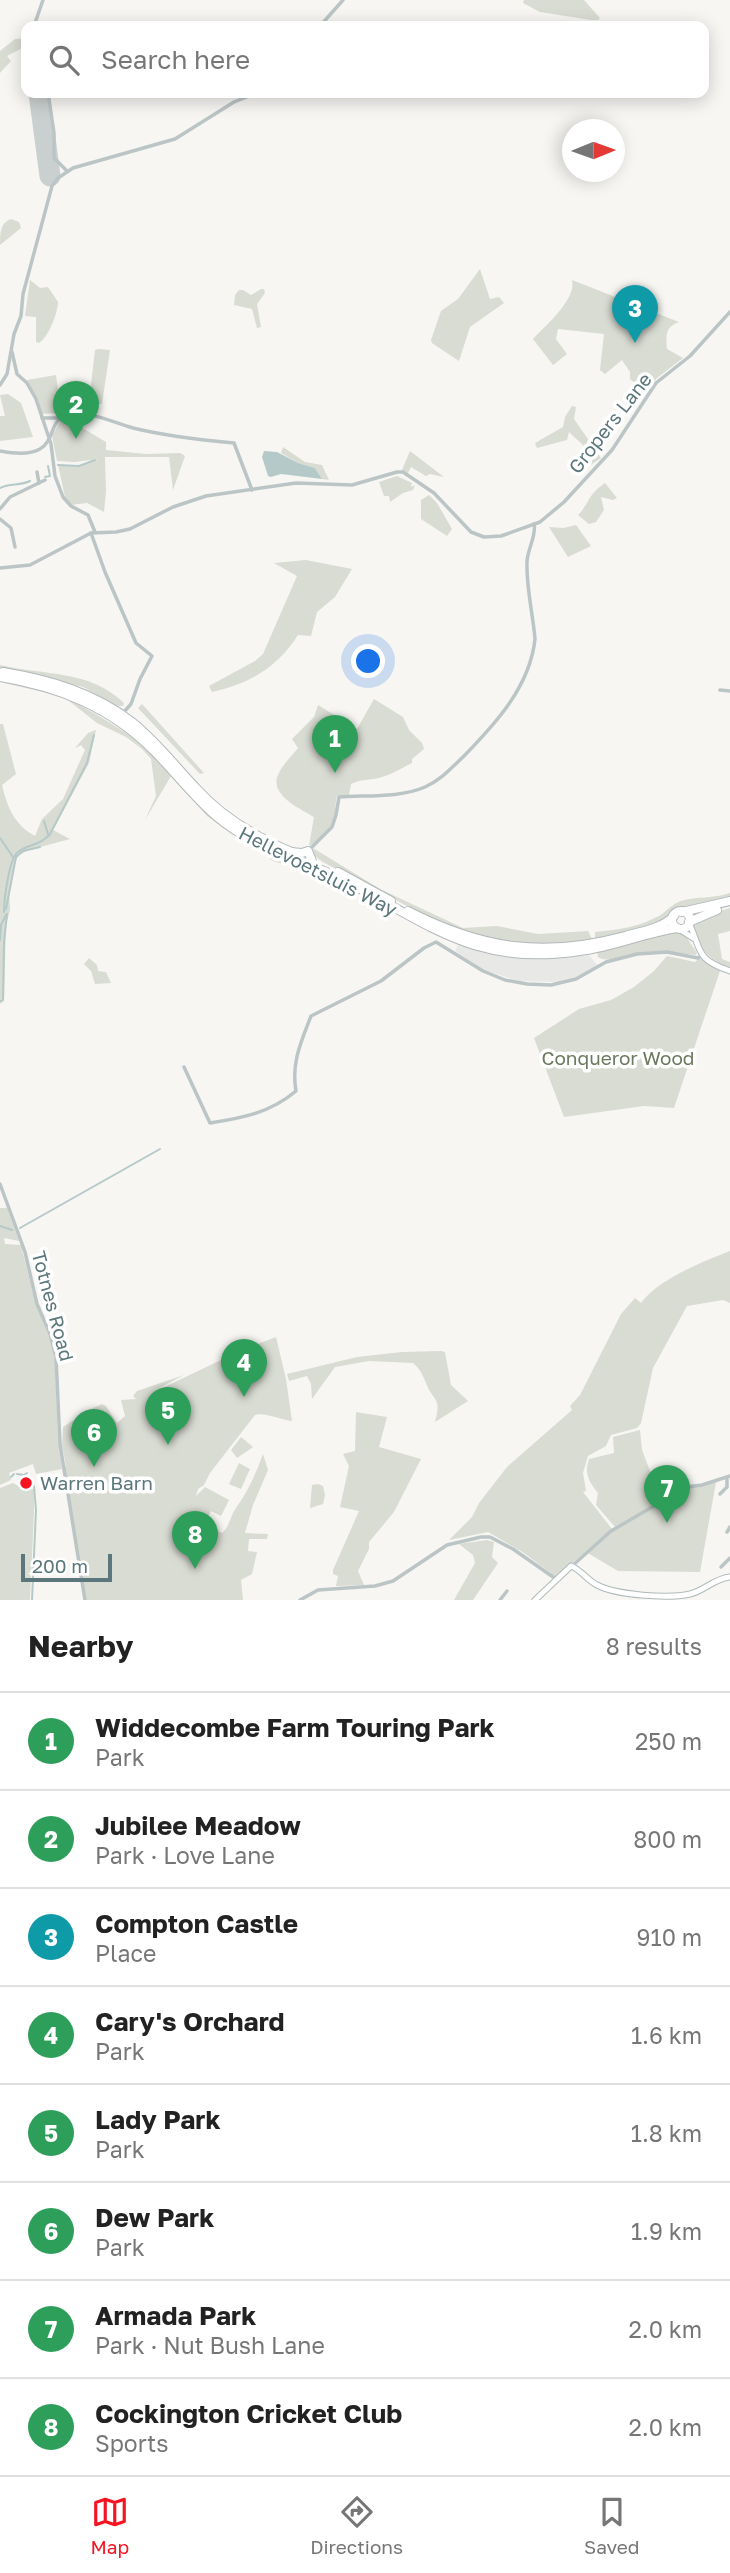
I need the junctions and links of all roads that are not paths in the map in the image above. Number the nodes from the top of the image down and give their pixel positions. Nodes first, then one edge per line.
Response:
1 (43, 0) edge
2 (343, 0) edge
3 (36, 21) edge
4 (324, 21) edge
5 (49, 98) edge
6 (244, 98) edge
7 (67, 171) junction
8 (730, 312) edge
9 (11, 347) junction
10 (0, 386) edge
11 (42, 418) junction
12 (61, 418) junction
13 (50, 439) junction
14 (0, 451) edge
15 (37, 472) dead end
16 (45, 480) dead end
17 (39, 483) junction
18 (252, 491) junction
19 (0, 509) edge
20 (0, 519) edge
21 (534, 524) junction
22 (93, 532) junction
23 (20, 543) dead end
24 (0, 568) edge
25 (0, 671) edge
26 (0, 677) edge
27 (720, 690) dead end
28 (730, 691) edge
29 (121, 714) junction
30 (288, 851) junction
31 (308, 851) junction
32 (312, 861) junction
33 (730, 901) edge
34 (730, 906) edge
35 (678, 914) junction
36 (689, 922) junction
37 (678, 928) junction
38 (693, 938) junction
39 (702, 955) junction
40 (730, 971) edge
41 (184, 1067) dead end
42 (0, 1184) edge
43 (728, 1477) edge
44 (720, 1494) dead end
45 (730, 1558) edge
46 (572, 1566) junction
47 (721, 1567) dead end
48 (730, 1577) edge
49 (556, 1579) junction
50 (507, 1591) dead end
51 (633, 1597) edge
52 (85, 1600) edge
53 (300, 1600) edge
54 (500, 1600) edge
55 (535, 1600) edge

1 - 3 street
2 - 4 street
5 - 7 street
6 - 7 street
7 - 9 street
8 - 21 street, Gropers Lane
9 - 10 street
9 - 11 street
11 - 12 street
11 - 13 street
12 - 13 street
12 - 18 street
13 - 14 street
13 - 22 street
15 - 17 street
16 - 17 street
17 - 19 street
18 - 21 street, Gropers Lane
18 - 22 street, Gropers Lane
20 - 23 street
21 - 31 street
22 - 24 street, Gropers Lane
22 - 29 street
25 - 29 highway, Hellevoetsluis Way
26 - 37 highway, Hellevoetsluis Way
27 - 28 street
29 - 30 highway, Hellevoetsluis Way
30 - 31 highway
30 - 32 highway, Hellevoetsluis Way
31 - 32 highway
32 - 35 highway, Hellevoetsluis Way
33 - 35 highway, Hellevoetsluis Way
34 - 36 highway
35 - 36 highway
35 - 37 highway
36 - 37 highway
36 - 38 street
37 - 38 street
38 - 39 street
39 - 40 street
39 - 41 street
42 - 52 street, Totnes Road
43 - 44 street
43 - 46 street
45 - 47 street
46 - 49 street
46 - 51 street
48 - 51 street
49 - 53 street
49 - 55 street
50 - 54 street

